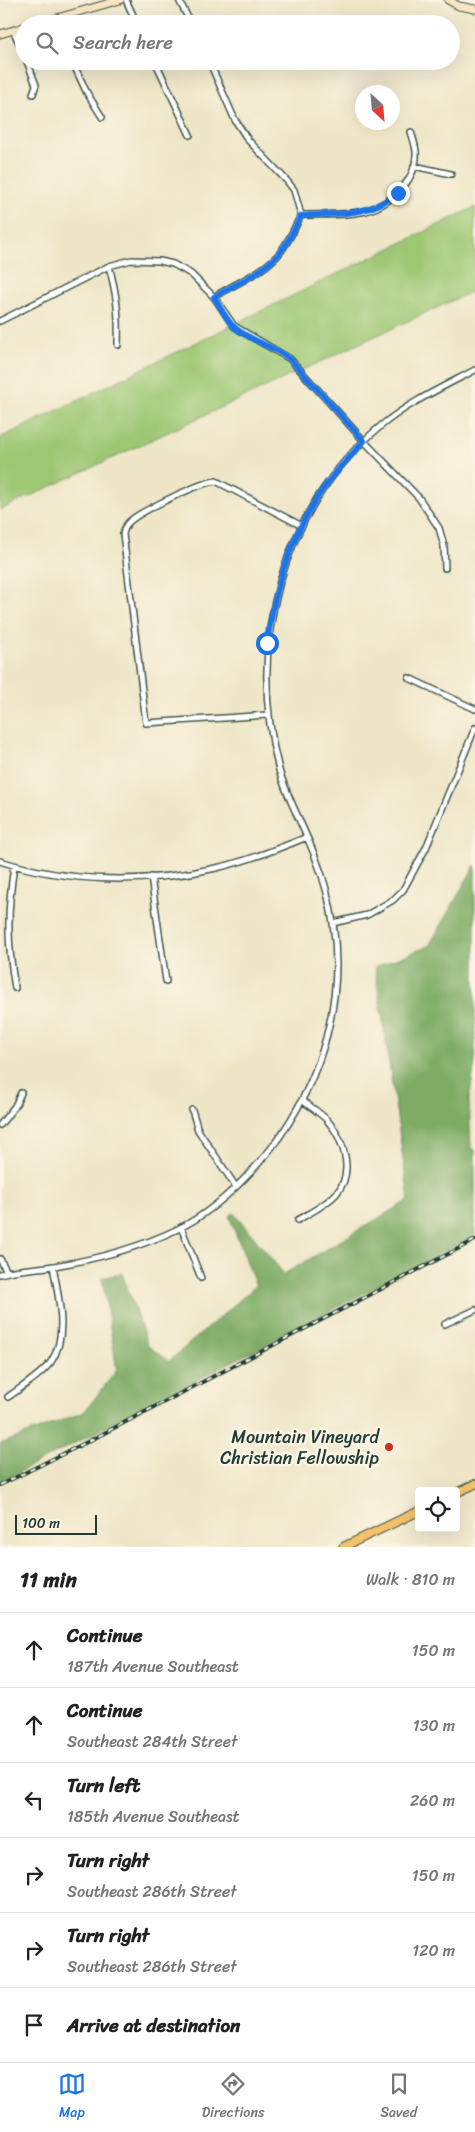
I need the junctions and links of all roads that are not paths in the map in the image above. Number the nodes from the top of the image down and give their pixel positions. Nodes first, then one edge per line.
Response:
1 (120, 0) edge
2 (126, 0) edge
3 (179, 0) edge
4 (448, 0) edge
5 (475, 9) edge
6 (76, 15) edge
7 (133, 15) edge
8 (186, 15) edge
9 (13, 30) joint
10 (0, 34) edge
11 (15, 34) edge
12 (30, 70) edge
13 (76, 70) edge
14 (159, 70) edge
15 (213, 70) edge
16 (33, 94) dead end
17 (102, 117) dead end
18 (411, 132) dead end
19 (190, 135) dead end
20 (414, 166) junction
21 (451, 174) dead end
22 (301, 216) junction
23 (109, 266) junction
24 (214, 297) junction
25 (0, 321) edge
26 (118, 345) dead end
27 (475, 370) edge
28 (364, 441) junction
29 (302, 526) junction
30 (445, 568) dead end
31 (409, 678) dead end
32 (475, 709) edge
33 (268, 715) junction
34 (475, 728) edge
35 (307, 837) junction
36 (0, 862) edge
37 (14, 866) junction
38 (151, 877) junction
39 (333, 923) junction
40 (166, 981) dead end
41 (15, 988) dead end
42 (21, 1093) dead end
43 (303, 1101) junction
44 (192, 1110) dead end
45 (0, 1125) edge
46 (236, 1187) junction
47 (298, 1220) dead end
48 (181, 1227) junction
49 (0, 1259) edge
50 (53, 1266) junction
51 (7, 1272) junction
52 (0, 1274) edge
53 (201, 1278) dead end
54 (475, 1310) edge
55 (445, 1324) dead end
56 (8, 1397) dead end
57 (475, 1484) edge
58 (460, 1491) edge
59 (415, 1512) edge
60 (343, 1547) edge

1 - 6 street
2 - 7 street
3 - 8 street
4 - 5 street
9 - 10 street
9 - 11 street
12 - 16 street
13 - 17 street
14 - 19 street
15 - 22 street
18 - 20 street
20 - 21 street
20 - 22 street
22 - 24 street
23 - 24 street
23 - 25 street
23 - 26 street
24 - 28 street
27 - 28 street
28 - 29 street
28 - 30 street
29 - 33 street
29 - 33 street
31 - 32 street
33 - 35 street
34 - 39 street
35 - 38 street
35 - 39 street
36 - 37 street
37 - 38 street
37 - 41 street
38 - 40 street
39 - 43 street
42 - 45 street
43 - 46 street
43 - 47 street
44 - 46 street
46 - 48 street
48 - 50 street
48 - 53 street
49 - 51 street
50 - 51 street
50 - 56 street
51 - 52 street
54 - 55 street
57 - 58 main road
59 - 60 main road

